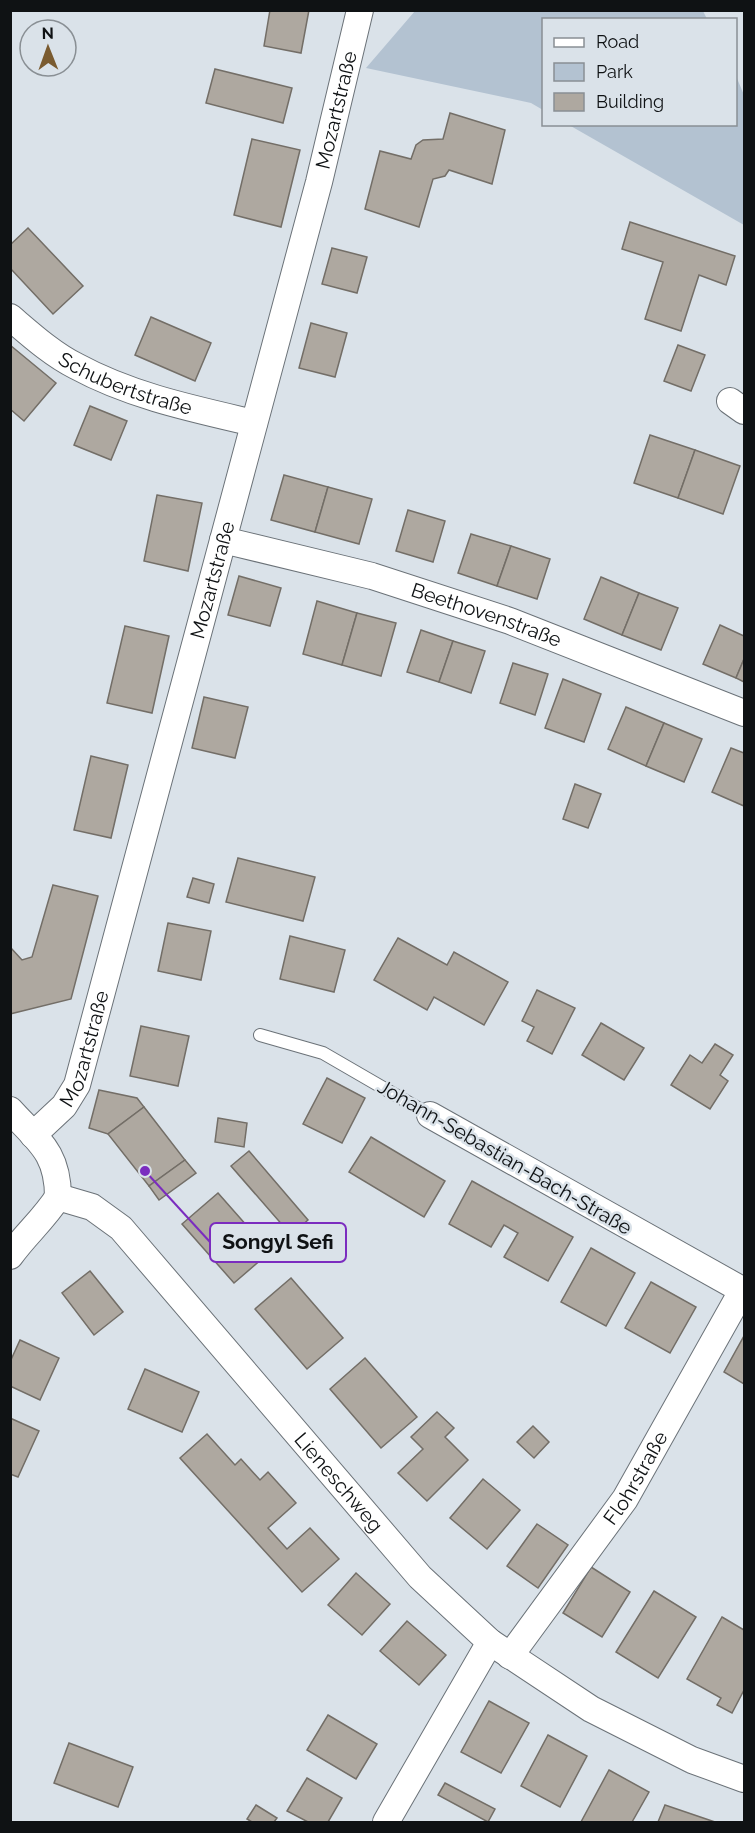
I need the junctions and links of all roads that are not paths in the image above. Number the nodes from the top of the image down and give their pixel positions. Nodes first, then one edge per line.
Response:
1 (360, 10) edge
2 (10, 316) edge
3 (254, 423) junction
4 (223, 540) junction
5 (744, 712) edge
6 (260, 1035) dead end
7 (10, 1110) edge
8 (430, 1115) joint
9 (33, 1135) junction
10 (58, 1197) junction
11 (10, 1256) edge
12 (743, 1291) edge
13 (500, 1649) junction
14 (744, 1779) edge
15 (386, 1822) edge

1 - 3 street, Mozartstraße
2 - 3 street, Schubertstraße
3 - 4 street, Mozartstraße
4 - 5 street, Beethovenstraße
4 - 9 street, Mozartstraße
6 - 8 lane, Johann-Sebastian-Bach-Straße
7 - 9 street
8 - 12 street, Johann-Sebastian-Bach-Straße
9 - 10 street
10 - 11 street
10 - 13 street, Lieneschweg
12 - 13 street, Flohrstraße
13 - 14 street, Lieneschweg
13 - 15 street, Flohrstraße

